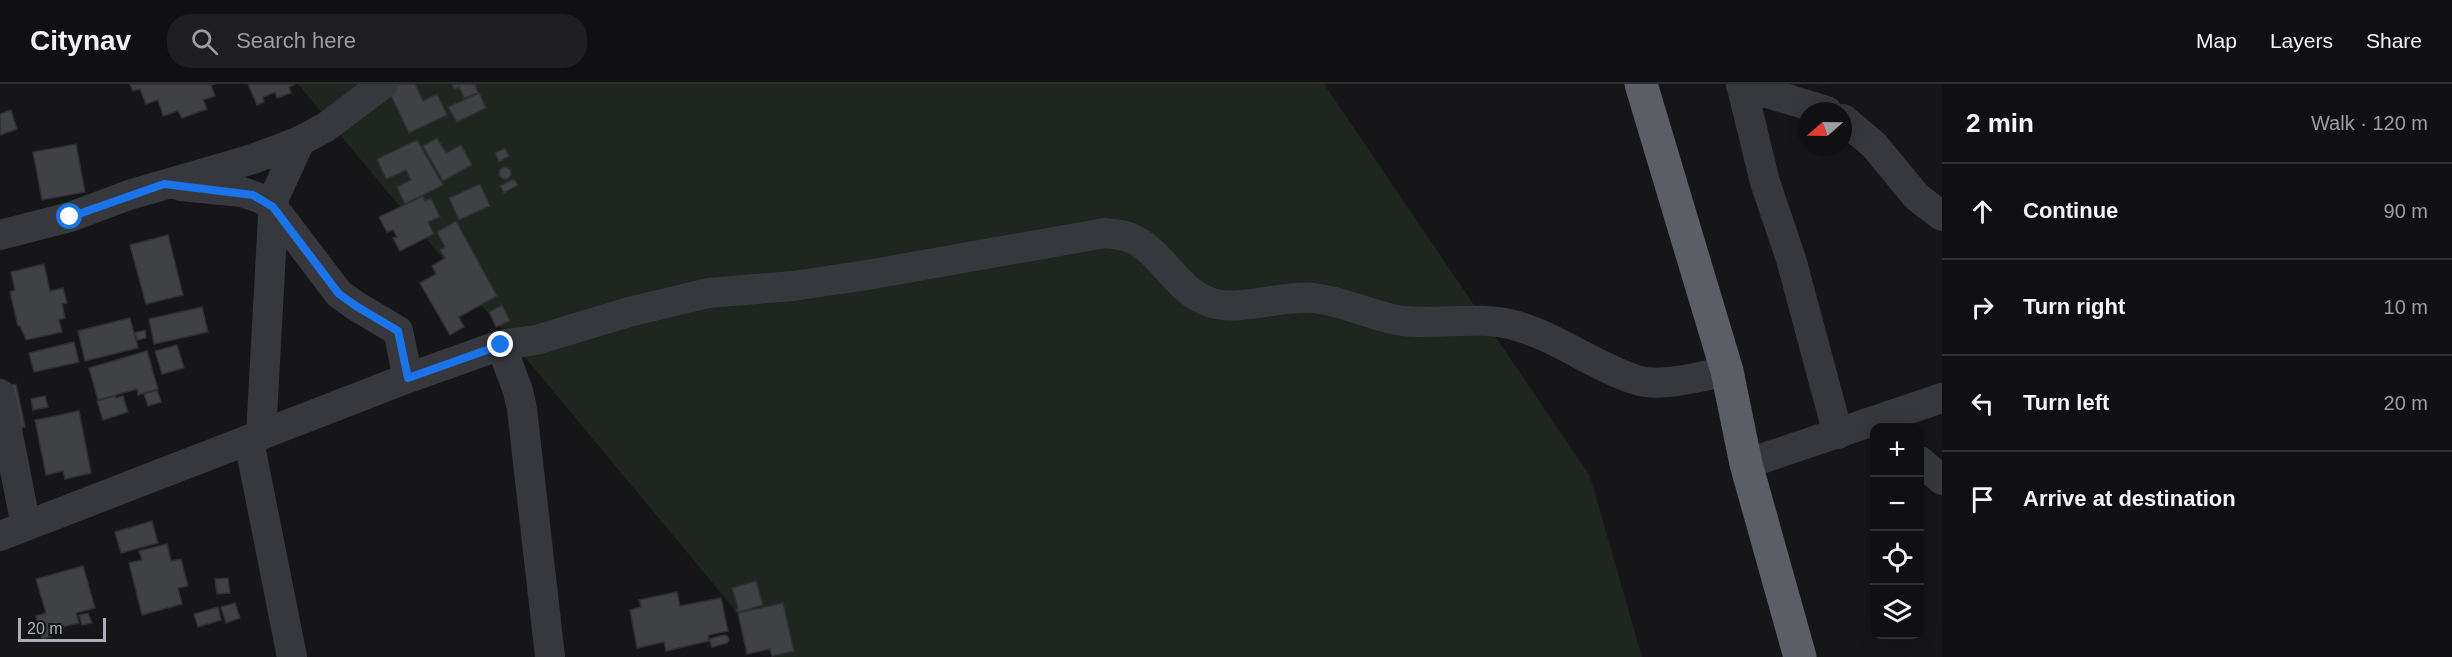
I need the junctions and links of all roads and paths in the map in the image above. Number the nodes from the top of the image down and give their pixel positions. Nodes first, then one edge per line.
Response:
1 (383, 84) edge
2 (1641, 84) edge
3 (1741, 84) edge
4 (1798, 102) edge
5 (1852, 127) edge
6 (300, 141) junction
7 (164, 184) junction
8 (273, 207) junction
9 (1942, 216) edge
10 (0, 235) edge
11 (501, 345) junction
12 (1727, 371) junction
13 (408, 378) junction
14 (0, 394) edge
15 (1942, 398) edge
16 (1880, 423) edge
17 (1870, 426) edge
18 (1838, 434) junction
19 (255, 438) junction
20 (1924, 455) edge
21 (1942, 459) edge
22 (1746, 464) junction
23 (1924, 464) edge
24 (1942, 480) edge
25 (13, 531) edge
26 (285, 654) edge
27 (550, 657) edge
28 (1800, 657) edge

1 - 6 street
2 - 12 highway
3 - 4 street
3 - 18 street
5 - 9 street
6 - 7 street
6 - 8 street
7 - 8 street
7 - 10 street
8 - 13 street
8 - 19 street
11 - 12 street
11 - 13 street
11 - 27 street
12 - 22 highway
13 - 19 street
14 - 25 street
15 - 16 street
17 - 18 street
18 - 22 street
19 - 25 street
19 - 26 street
20 - 21 street
22 - 28 highway
23 - 24 street

